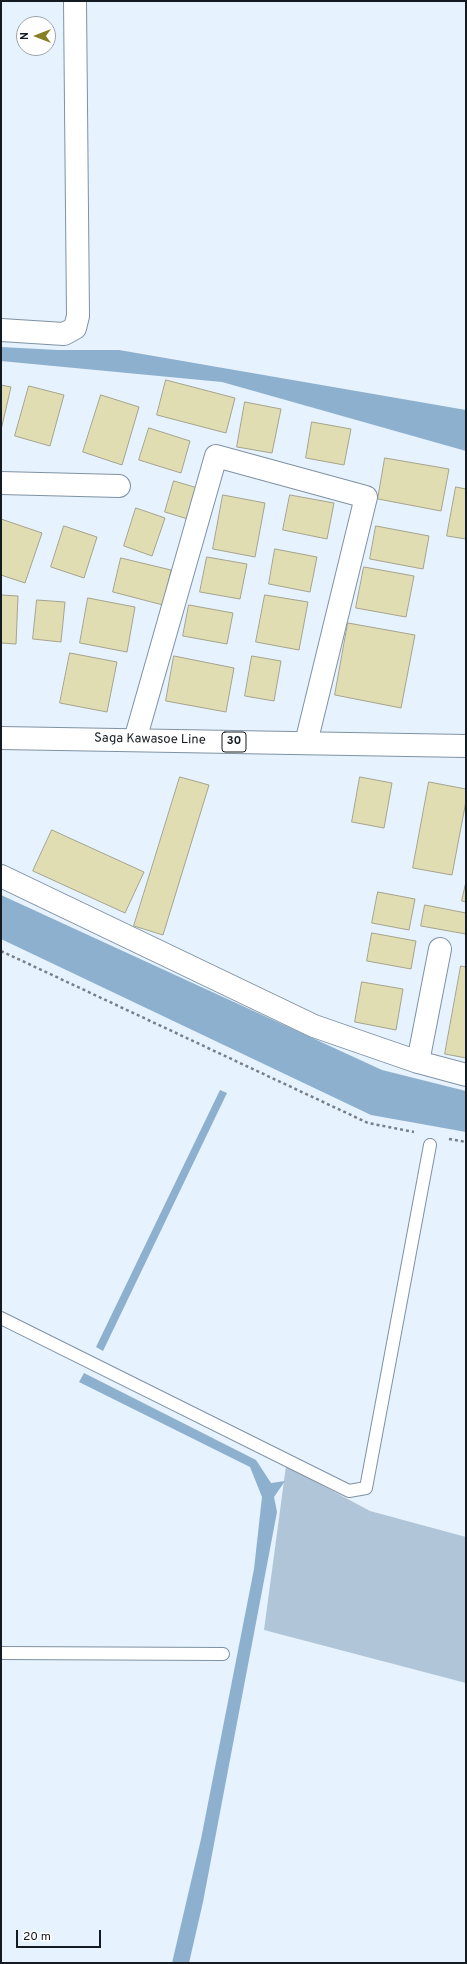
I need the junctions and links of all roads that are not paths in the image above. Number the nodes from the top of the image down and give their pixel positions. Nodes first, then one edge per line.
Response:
1 (74, 1) edge
2 (1, 330) edge
3 (1, 484) edge
4 (119, 486) dead end
5 (1, 738) edge
6 (135, 740) junction
7 (306, 743) junction
8 (466, 746) edge
9 (1, 876) edge
10 (440, 949) dead end
11 (418, 1062) junction
12 (466, 1075) edge
13 (430, 1145) dead end
14 (1, 1318) edge
15 (1, 1653) edge
16 (223, 1654) dead end

1 - 2 street
3 - 4 street
5 - 6 street, Saga Kawasoe Line / 30
6 - 7 street, Saga Kawasoe Line / 30
6 - 7 street
7 - 8 street, Saga Kawasoe Line / 30
9 - 11 street
10 - 11 street
11 - 12 street
13 - 14 lane
15 - 16 lane

